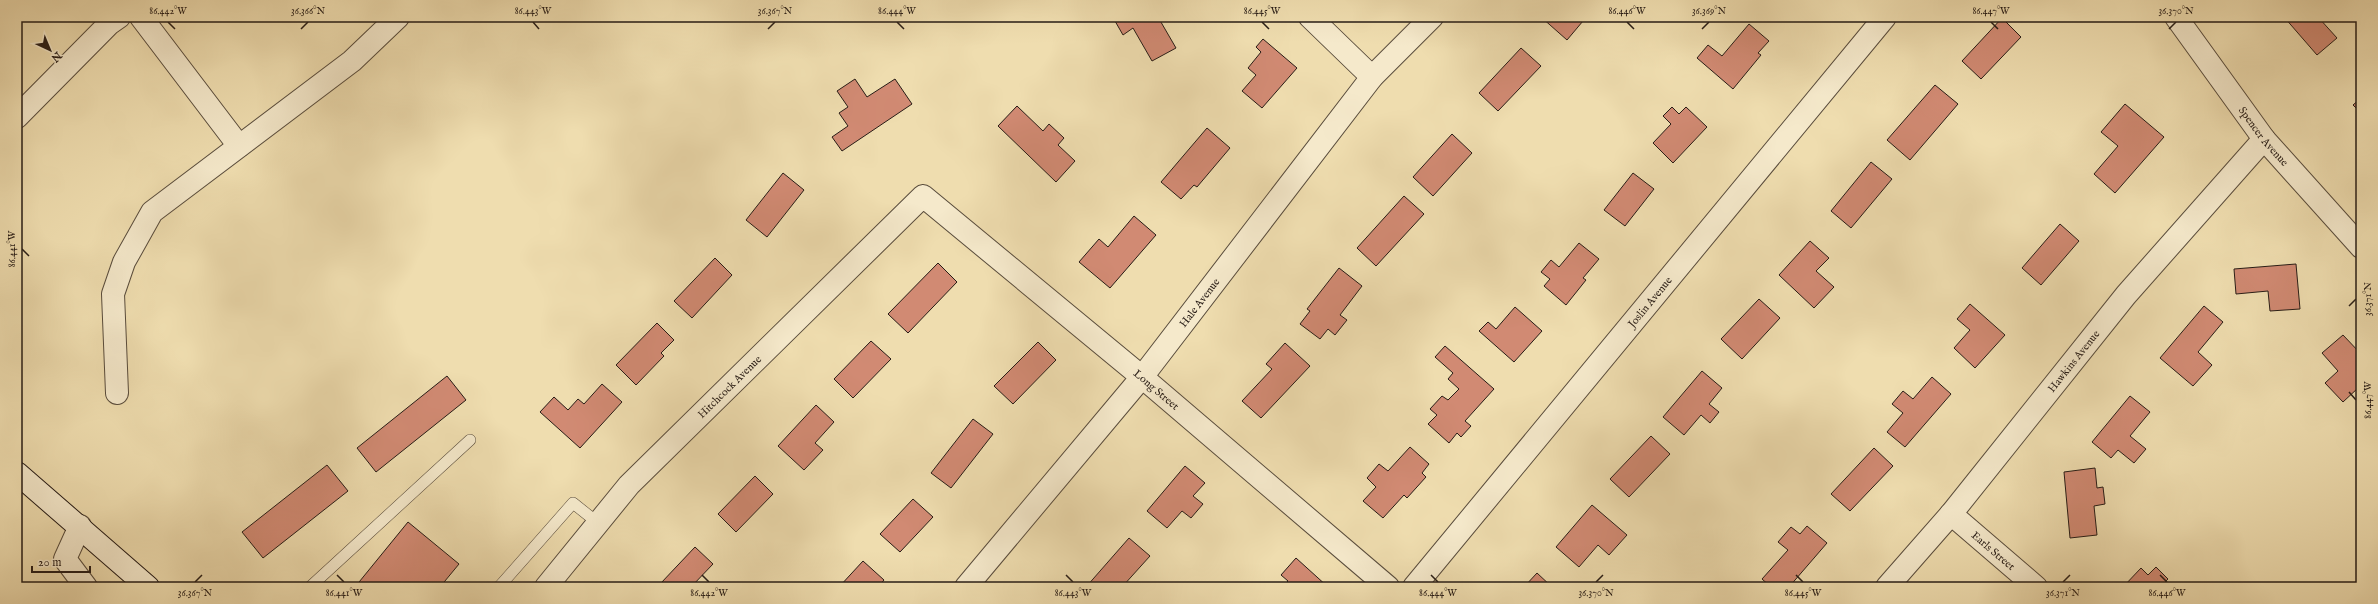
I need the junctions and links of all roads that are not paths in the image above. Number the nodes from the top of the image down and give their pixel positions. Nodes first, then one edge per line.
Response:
1 (119, 17) edge
2 (141, 17) edge
3 (398, 17) edge
4 (1310, 17) edge
5 (1432, 17) edge
6 (1885, 17) edge
7 (2176, 17) edge
8 (1372, 77) junction
9 (17, 117) edge
10 (2264, 139) junction
11 (239, 146) junction
12 (923, 196) joint
13 (2361, 247) edge
14 (1142, 377) junction
15 (117, 393) dead end
16 (470, 440) dead end
17 (17, 473) edge
18 (1951, 514) junction
19 (598, 523) junction
20 (80, 526) junction
21 (86, 587) edge
22 (148, 587) edge
23 (310, 587) edge
24 (499, 587) edge
25 (546, 587) edge
26 (966, 587) edge
27 (1388, 587) edge
28 (1414, 587) edge
29 (1887, 587) edge
30 (2036, 587) edge

1 - 9 street
2 - 11 street
3 - 11 street
4 - 8 street
5 - 8 street, Hale Avenue
6 - 28 street, Joslin Avenue
7 - 10 street, Spencer Avenue
8 - 14 street, Hale Avenue
10 - 13 street, Spencer Avenue
10 - 18 street, Hawkins Avenue
11 - 15 street
12 - 14 street, Long Street
12 - 19 street, Hitchcock Avenue
14 - 26 street, Hale Avenue
14 - 27 street, Long Street
16 - 23 lane
17 - 20 street
18 - 29 street, Hawkins Avenue
18 - 30 street, Earls Street
19 - 24 lane
19 - 25 street, Hitchcock Avenue
20 - 21 street
20 - 22 street

